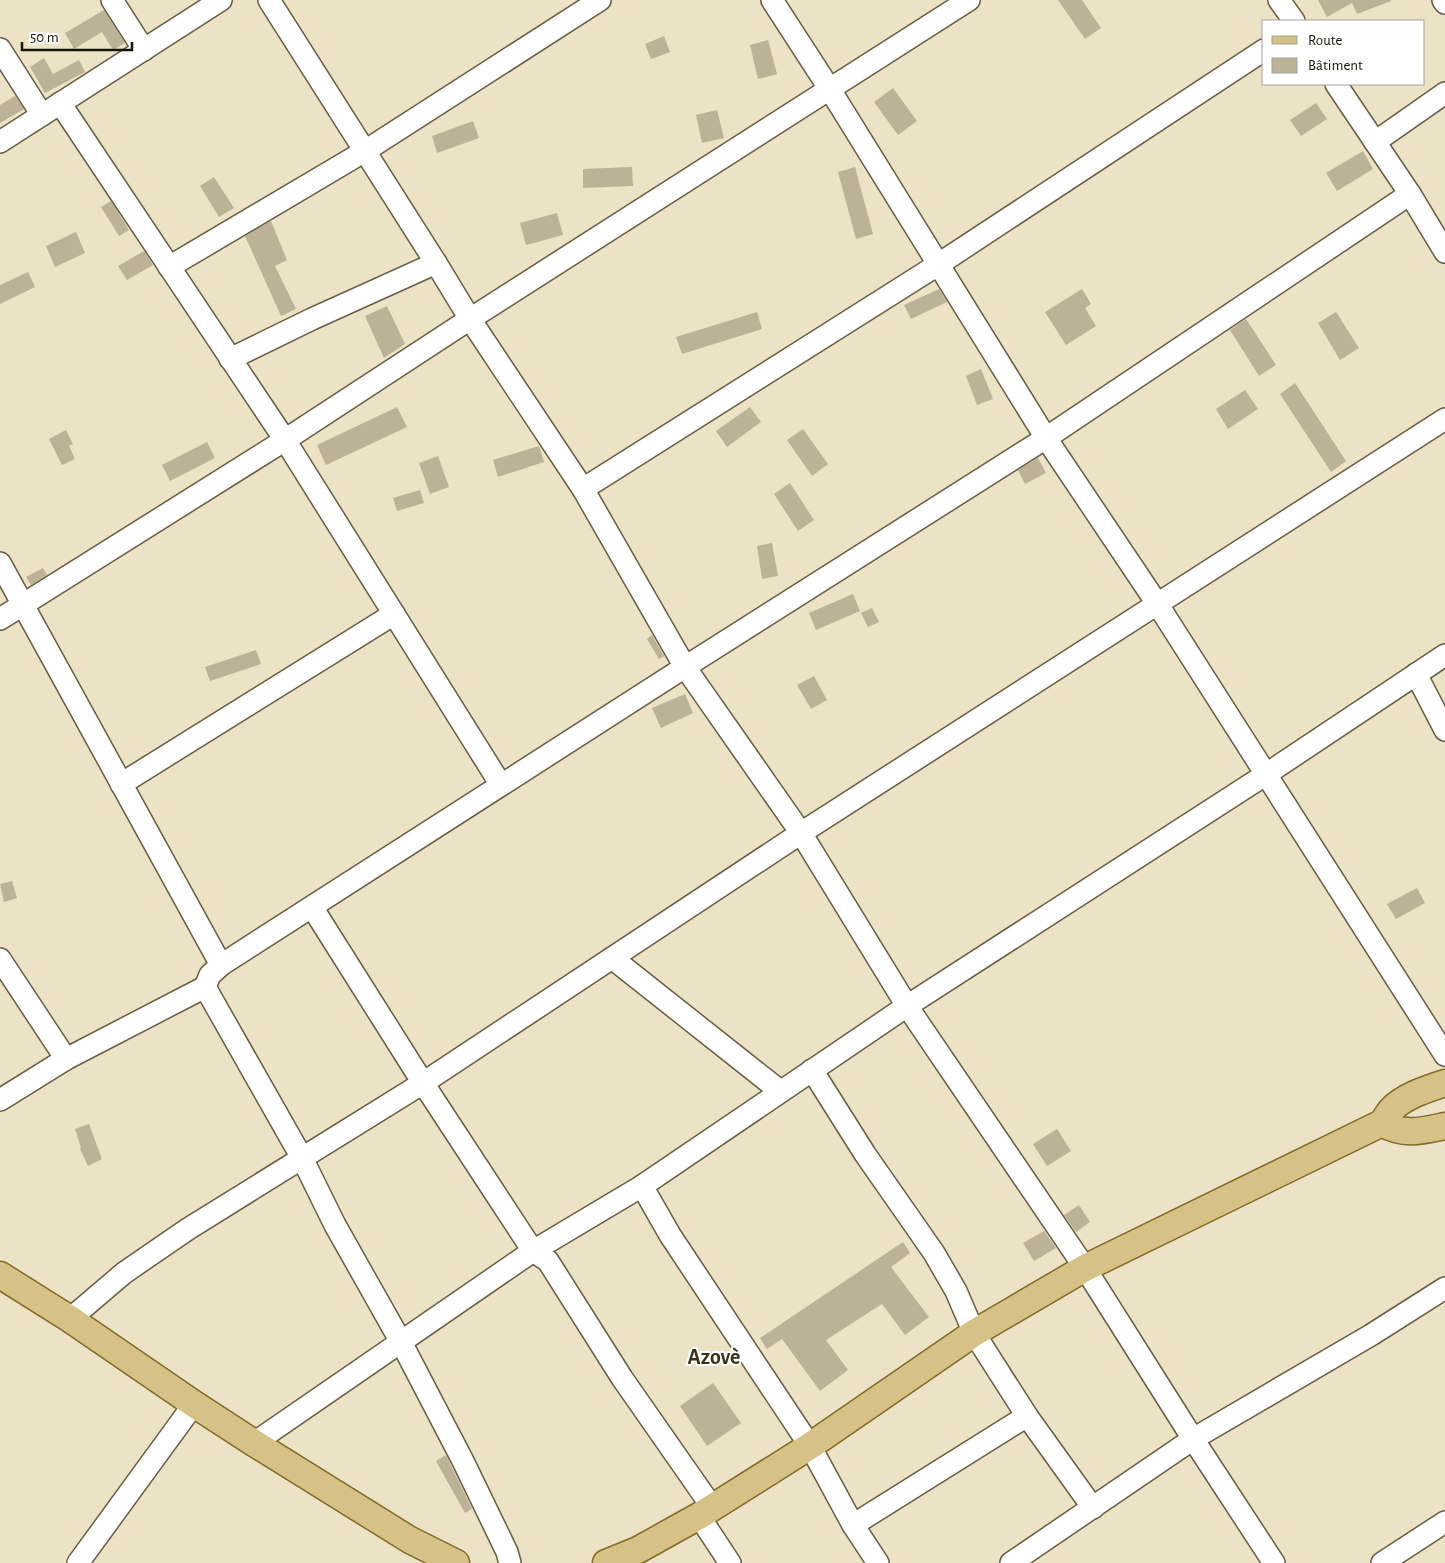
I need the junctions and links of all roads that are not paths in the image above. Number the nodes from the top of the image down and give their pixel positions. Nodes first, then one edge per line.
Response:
1 (112, 0) edge
2 (221, 0) edge
3 (269, 0) edge
4 (600, 0) edge
5 (772, 0) edge
6 (969, 0) edge
7 (1279, 0) edge
8 (1443, 0) edge
9 (1445, 4) edge
10 (1293, 20) edge
11 (0, 49) edge
12 (144, 50) junction
13 (1262, 51) edge
14 (1337, 85) edge
15 (829, 88) junction
16 (1445, 93) edge
17 (60, 104) junction
18 (42, 115) junction
19 (0, 142) edge
20 (1375, 142) junction
21 (366, 151) junction
22 (1410, 194) junction
23 (1445, 252) edge
24 (436, 263) junction
25 (939, 264) junction
26 (169, 268) junction
27 (470, 319) junction
28 (230, 358) junction
29 (1445, 419) edge
30 (1046, 438) junction
31 (285, 440) junction
32 (583, 489) junction
33 (0, 563) edge
34 (22, 605) junction
35 (1158, 605) junction
36 (394, 614) junction
37 (0, 619) edge
38 (1445, 655) edge
39 (685, 667) junction
40 (1416, 674) junction
41 (1445, 730) edge
42 (1265, 775) junction
43 (120, 784) junction
44 (501, 785) junction
45 (801, 833) junction
46 (312, 907) junction
47 (612, 958) junction
48 (0, 959) edge
49 (221, 965) junction
50 (205, 987) junction
51 (907, 1006) junction
52 (1445, 1055) edge
53 (66, 1059) junction
54 (812, 1070) junction
55 (423, 1083) junction
56 (1445, 1083) edge
57 (780, 1091) junction
58 (0, 1100) edge
59 (1382, 1123) junction
60 (1445, 1126) edge
61 (302, 1158) junction
62 (642, 1186) junction
63 (533, 1251) junction
64 (1084, 1268) junction
65 (0, 1275) edge
66 (1445, 1288) edge
67 (70, 1319) junction
68 (974, 1333) junction
69 (401, 1342) junction
70 (194, 1404) junction
71 (1027, 1416) junction
72 (1193, 1439) junction
73 (254, 1443) junction
74 (810, 1446) junction
75 (1093, 1508) junction
76 (706, 1512) junction
77 (1445, 1522) edge
78 (853, 1525) junction
79 (410, 1540) junction
80 (630, 1556) edge
81 (78, 1563) edge
82 (430, 1563) edge
83 (456, 1563) edge
84 (510, 1563) edge
85 (606, 1563) edge
86 (730, 1563) edge
87 (878, 1563) edge
88 (1011, 1563) edge
89 (1274, 1563) edge
90 (1382, 1563) edge

1 - 12 street
2 - 12 street
3 - 21 street
4 - 21 street
5 - 15 street
6 - 15 street
7 - 10 street
8 - 9 street
11 - 18 street
12 - 17 street
13 - 25 street
14 - 20 street
15 - 25 street
15 - 27 street
16 - 20 street
17 - 18 street
17 - 26 street
18 - 19 street
20 - 22 street
21 - 24 street
21 - 26 street
22 - 23 street
22 - 30 street
24 - 27 street
24 - 28 street
25 - 30 street
25 - 32 street
26 - 28 street
27 - 31 street
27 - 32 street
28 - 31 street
29 - 35 street
30 - 35 street
30 - 39 street
31 - 34 street
31 - 36 street
32 - 39 street
33 - 34 street
34 - 37 street
34 - 43 street
35 - 42 street
35 - 45 street
36 - 43 street
36 - 44 street
38 - 40 street
39 - 44 street
39 - 45 street
40 - 41 street
40 - 42 street
42 - 51 street
42 - 52 street
43 - 49 street
44 - 46 street
45 - 47 street
45 - 51 street
46 - 49 street
46 - 55 street
47 - 55 street
47 - 57 street
48 - 53 street
49 - 50 street
50 - 53 street
50 - 61 street
51 - 54 street
51 - 64 street
53 - 58 street
54 - 57 street
54 - 68 street
55 - 61 street
55 - 63 street
56 - 59 main road
57 - 62 street
59 - 60 main road
59 - 64 main road
61 - 67 street
61 - 69 street
62 - 63 street
62 - 74 street
63 - 69 street
63 - 76 street
64 - 68 main road
64 - 72 street
65 - 67 main road
66 - 72 street
67 - 70 main road
68 - 71 street
68 - 74 main road
69 - 73 street
69 - 84 street
70 - 73 main road
70 - 81 street
71 - 75 street
71 - 78 street
72 - 75 street
72 - 89 street
73 - 79 main road
74 - 76 main road
74 - 78 street
75 - 88 street
76 - 80 main road
76 - 86 street
77 - 90 street
78 - 87 street
79 - 82 main road
79 - 83 main road
80 - 85 main road

